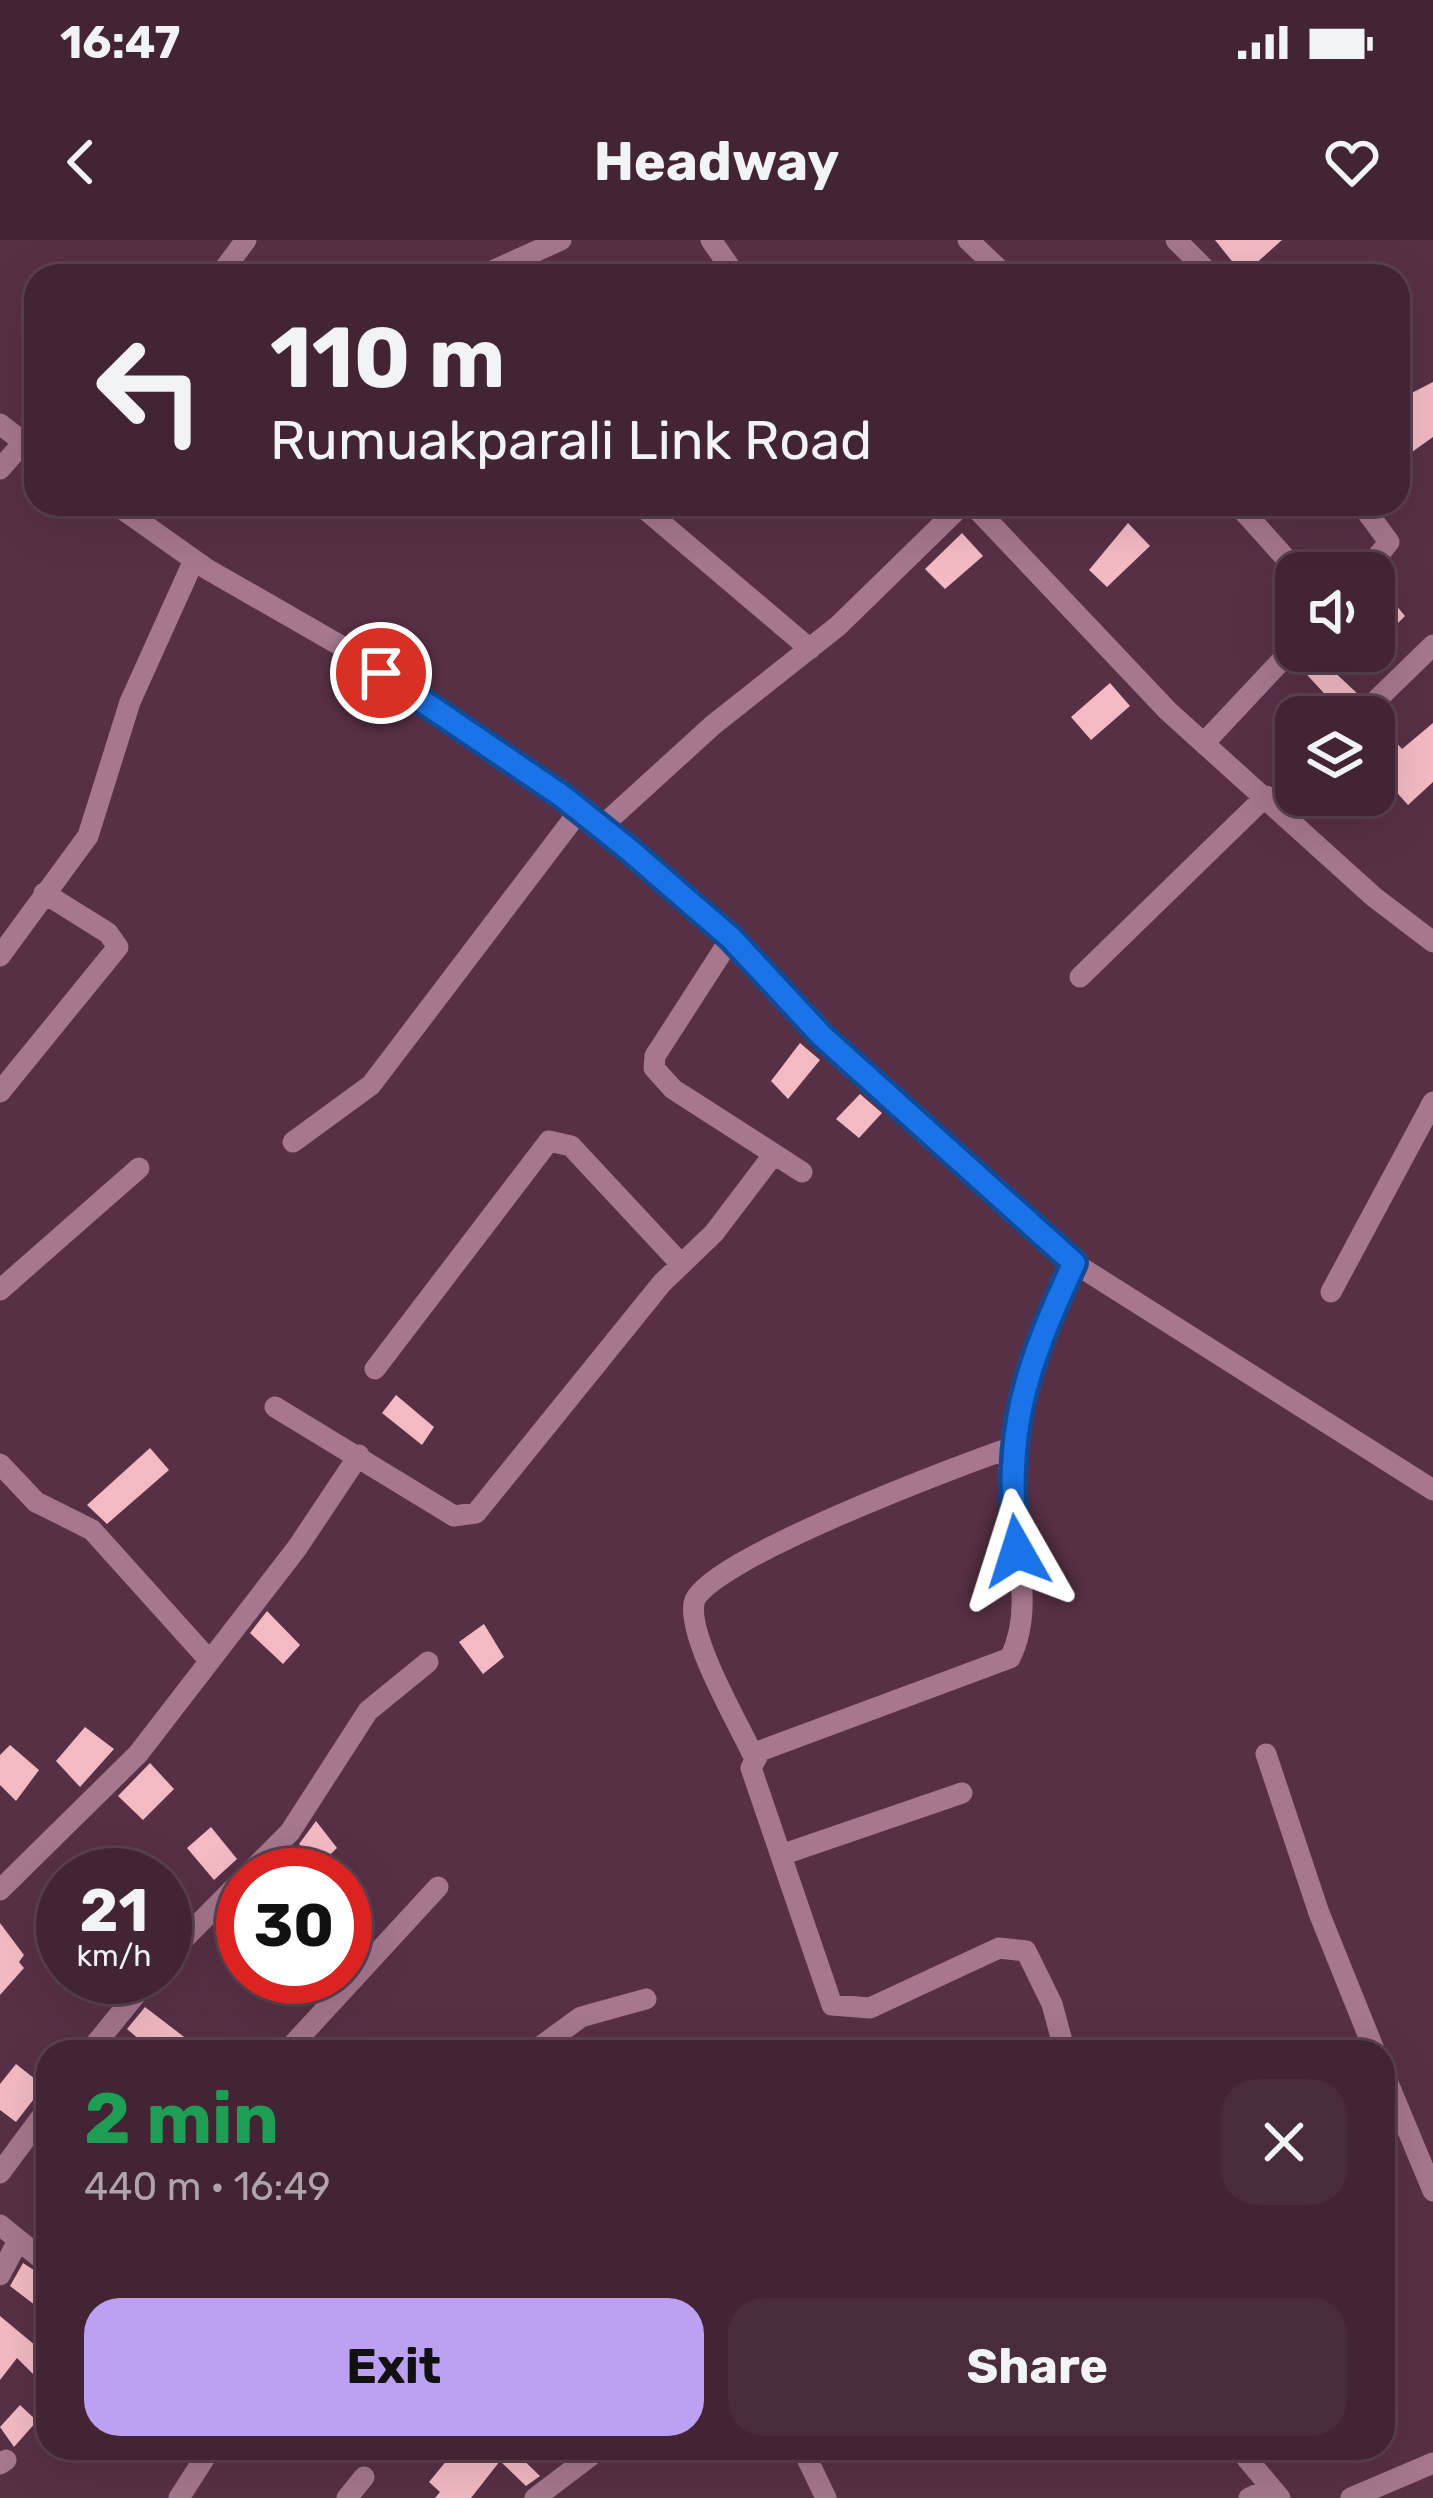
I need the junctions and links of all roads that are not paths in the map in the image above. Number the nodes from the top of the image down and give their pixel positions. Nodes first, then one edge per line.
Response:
1 (561, 240) edge
2 (968, 240) edge
3 (1176, 240) edge
4 (508, 264) edge
5 (993, 264) edge
6 (1200, 264) edge
7 (0, 424) edge
8 (24, 443) edge
9 (135, 516) edge
10 (653, 516) edge
11 (950, 516) edge
12 (983, 516) edge
13 (1248, 516) edge
14 (1370, 516) edge
15 (1280, 552) edge
16 (1381, 552) edge
17 (194, 560) junction
18 (1433, 644) edge
19 (810, 650) junction
20 (1275, 667) edge
21 (1380, 696) edge
22 (1205, 742) junction
23 (1275, 794) edge
24 (1269, 799) junction
25 (580, 810) junction
26 (601, 827) junction
27 (44, 893) junction
28 (731, 938) junction
29 (1433, 942) edge
30 (0, 956) edge
31 (1080, 977) dead end
32 (0, 1092) edge
33 (1433, 1102) edge
34 (293, 1142) dead end
35 (774, 1154) junction
36 (140, 1168) dead end
37 (802, 1172) dead end
38 (680, 1263) junction
39 (1074, 1263) junction
40 (0, 1290) edge
41 (1331, 1292) dead end
42 (376, 1370) dead end
43 (275, 1407) dead end
44 (1013, 1448) junction
45 (359, 1456) junction
46 (0, 1464) edge
47 (1433, 1490) edge
48 (209, 1660) junction
49 (428, 1662) dead end
50 (1266, 1754) dead end
51 (754, 1757) junction
52 (962, 1793) dead end
53 (274, 1848) edge
54 (781, 1855) junction
55 (438, 1887) dead end
56 (0, 1890) edge
57 (216, 1906) edge
58 (192, 1931) edge
59 (646, 1999) dead end
60 (128, 2004) edge
61 (99, 2040) edge
62 (297, 2040) edge
63 (549, 2040) edge
64 (1062, 2040) edge
65 (1371, 2040) edge
66 (1395, 2114) edge
67 (36, 2141) edge
68 (0, 2173) edge
69 (1433, 2192) edge
70 (0, 2225) edge
71 (18, 2241) junction
72 (36, 2255) edge
73 (0, 2275) edge
74 (204, 2460) edge
75 (585, 2460) edge
76 (808, 2460) edge
77 (1248, 2460) edge
78 (1433, 2463) edge
79 (364, 2476) dead end
80 (1276, 2493) edge
81 (179, 2498) edge
82 (347, 2498) edge
83 (535, 2498) edge
84 (826, 2498) edge
85 (1249, 2498) edge
86 (1351, 2498) edge

1 - 4 street
2 - 5 street
3 - 6 street
7 - 8 street
9 - 17 street
10 - 19 street
11 - 19 street
12 - 22 street
13 - 15 street
14 - 16 street
17 - 25 street
17 - 27 street
18 - 21 street
19 - 26 street
20 - 22 street
22 - 24 street
23 - 24 street
24 - 29 street
24 - 31 street
25 - 26 street
25 - 34 street
26 - 28 street
27 - 30 street
27 - 32 street
28 - 35 street
28 - 39 street
33 - 41 street
35 - 37 street
35 - 38 street
36 - 40 street
38 - 42 street
38 - 45 street
39 - 44 street
39 - 47 street
43 - 45 street
44 - 51 street
44 - 51 street
45 - 48 street
46 - 48 street
48 - 56 street
49 - 53 street
50 - 65 street
51 - 54 street
52 - 54 street
54 - 64 street
55 - 62 street
57 - 58 street
59 - 63 street
60 - 61 street
66 - 69 street
67 - 68 street
70 - 71 street
71 - 72 street
71 - 73 street
74 - 81 street
75 - 83 street
76 - 84 street
77 - 80 street
78 - 86 street
79 - 82 street
80 - 85 street

